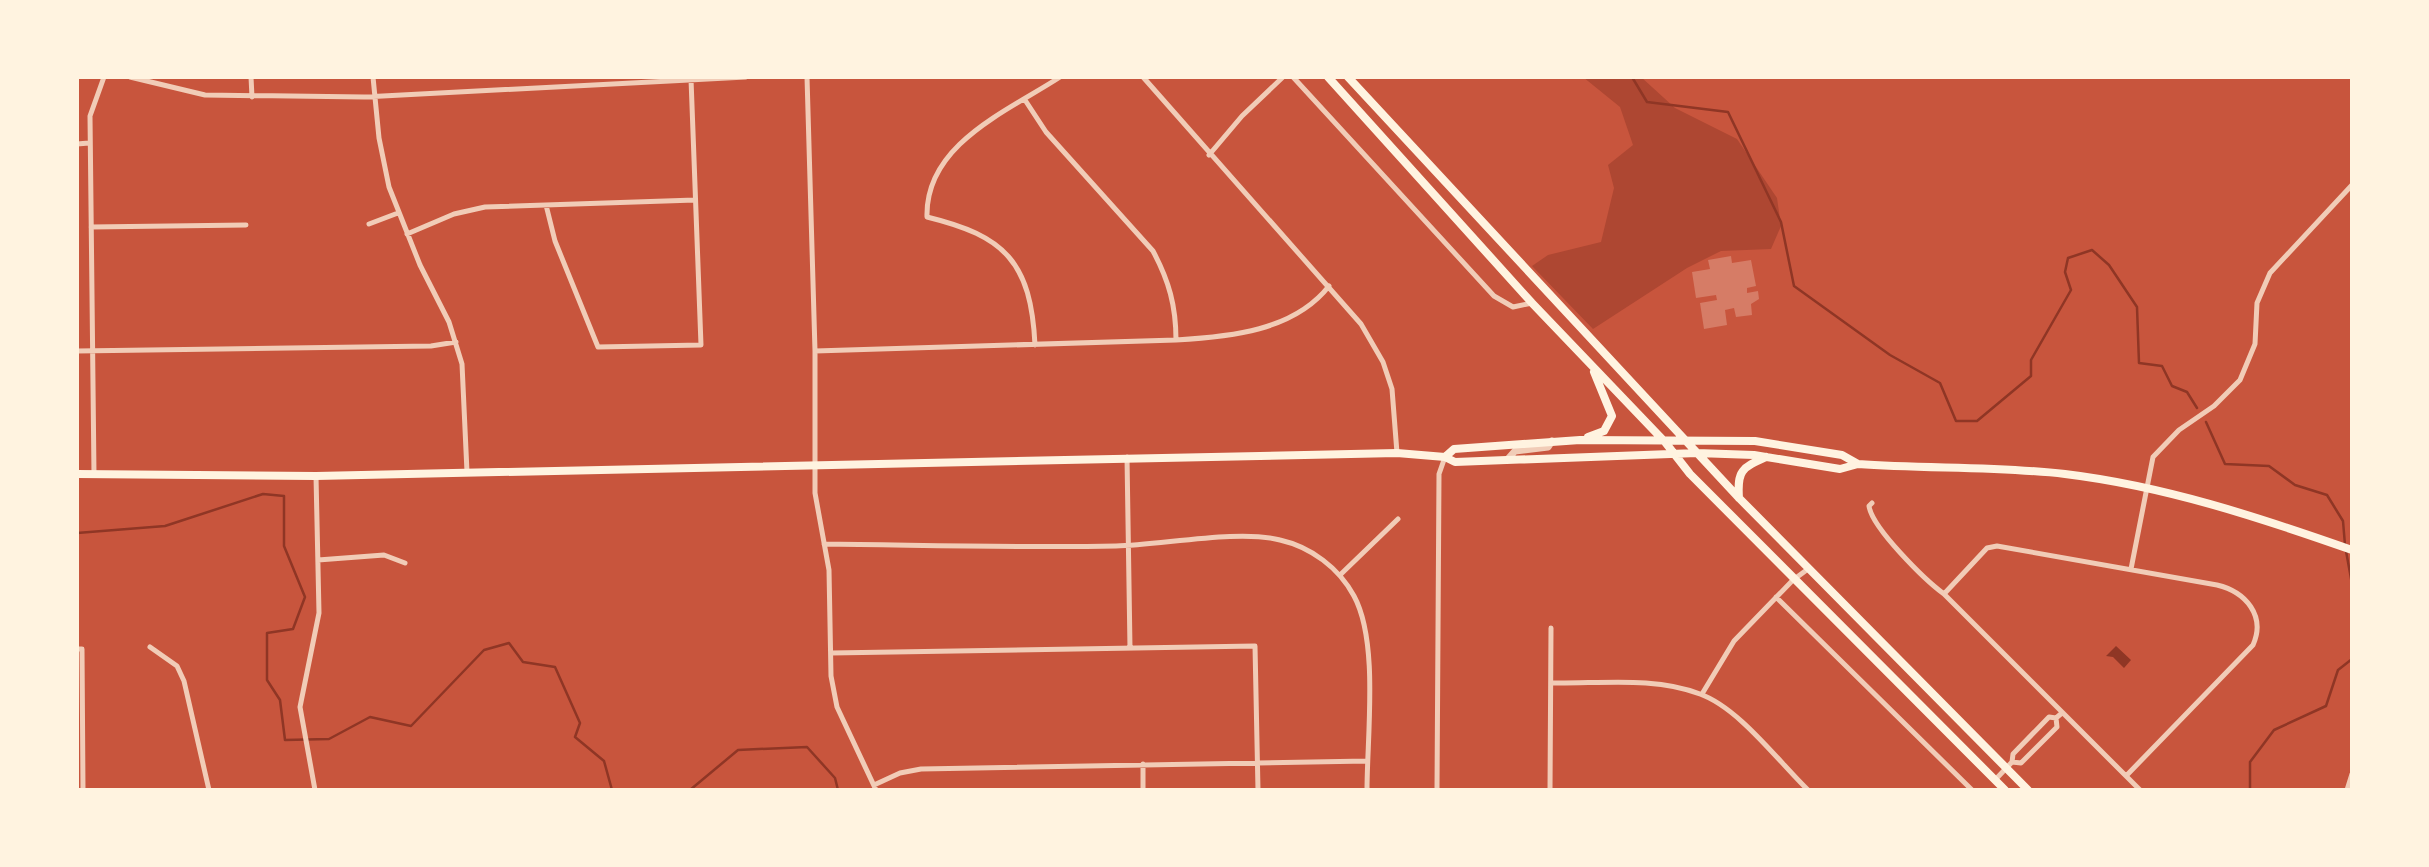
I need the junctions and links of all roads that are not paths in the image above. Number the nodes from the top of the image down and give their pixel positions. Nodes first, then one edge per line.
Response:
1 (104, 77) edge
2 (130, 77) edge
3 (251, 77) edge
4 (373, 77) edge
5 (746, 77) edge
6 (807, 77) edge
7 (1060, 77) edge
8 (1143, 77) edge
9 (1283, 77) edge
10 (1293, 77) edge
11 (1328, 77) edge
12 (1348, 77) edge
13 (691, 79) junction
14 (252, 97) junction
15 (375, 97) junction
16 (1025, 100) junction
17 (89, 143) junction
18 (77, 144) edge
19 (1209, 155) junction
20 (2352, 185) edge
21 (695, 200) junction
22 (546, 205) junction
23 (398, 213) junction
24 (369, 224) dead end
25 (246, 225) dead end
26 (91, 227) junction
27 (408, 234) junction
28 (1329, 286) junction
29 (1532, 303) junction
30 (1176, 340) junction
31 (456, 342) junction
32 (1035, 345) junction
33 (92, 350) junction
34 (77, 351) edge
35 (815, 351) junction
36 (1589, 363) junction
37 (1580, 440) junction
38 (1552, 441) junction
39 (1688, 441) junction
40 (1665, 442) junction
41 (1396, 453) junction
42 (1697, 453) junction
43 (1675, 455) junction
44 (1127, 457) junction
45 (1445, 457) junction
46 (1766, 457) junction
47 (1507, 460) junction
48 (1858, 464) junction
49 (815, 467) junction
50 (467, 472) junction
51 (77, 474) edge
52 (94, 474) junction
53 (316, 476) junction
54 (2147, 487) junction
55 (1739, 498) junction
56 (1872, 503) dead end
57 (1398, 519) dead end
58 (824, 544) junction
59 (1128, 546) junction
60 (2352, 550) edge
61 (318, 560) junction
62 (405, 563) dead end
63 (1808, 569) junction
64 (2132, 569) junction
65 (1339, 575) junction
66 (1793, 580) junction
67 (1944, 594) junction
68 (1776, 597) junction
69 (1551, 628) dead end
70 (150, 647) dead end
71 (1130, 648) junction
72 (77, 649) edge
73 (831, 653) junction
74 (1551, 683) junction
75 (1702, 694) junction
76 (2062, 713) junction
77 (2056, 718) junction
78 (1258, 761) junction
79 (1367, 761) junction
80 (1143, 764) junction
81 (2009, 765) junction
82 (2352, 774) edge
83 (2126, 776) junction
84 (1994, 780) junction
85 (875, 787) edge
86 (83, 790) edge
87 (209, 790) edge
88 (314, 790) edge
89 (1143, 790) edge
90 (1258, 790) edge
91 (1367, 790) edge
92 (1437, 790) edge
93 (1550, 790) edge
94 (1808, 790) edge
95 (1972, 790) edge
96 (2004, 790) edge
97 (2028, 790) edge
98 (2140, 790) edge
99 (2347, 790) edge

1 - 17 street
2 - 14 street
3 - 14 street
4 - 15 street
5 - 13 street
6 - 35 street
7 - 16 street
8 - 19 street
9 - 19 street
10 - 29 street
11 - 29 main road
12 - 39 main road
13 - 15 street
13 - 21 street
14 - 15 street
15 - 23 street
16 - 30 street
16 - 32 street
17 - 18 street
17 - 26 street
19 - 28 street
20 - 54 street
21 - 22 street
21 - 22 street
22 - 27 street
23 - 24 street
23 - 27 street
25 - 26 street
26 - 33 street
27 - 31 street
28 - 30 street
28 - 41 street
29 - 36 main road
30 - 32 street
31 - 33 street
31 - 50 street
32 - 35 street
33 - 34 street
33 - 52 street
35 - 49 street
36 - 37 main road
36 - 40 main road
37 - 38 main road
37 - 40 main road
38 - 45 main road
38 - 47 street
39 - 40 main road
39 - 42 main road
39 - 48 main road
40 - 43 main road
41 - 44 main road
41 - 45 main road
42 - 43 main road
42 - 46 main road
42 - 55 main road
43 - 47 main road
43 - 66 main road
44 - 49 main road
44 - 59 street
45 - 47 main road
45 - 92 street
46 - 48 main road
46 - 55 main road
48 - 54 main road
49 - 50 main road
49 - 58 street
50 - 53 main road
51 - 52 main road
52 - 53 main road
53 - 61 street
54 - 60 main road
54 - 64 street
55 - 63 main road
56 - 67 street
57 - 65 street
58 - 59 street
58 - 73 street
59 - 65 street
59 - 71 street
61 - 62 street
61 - 88 street
63 - 66 street
63 - 81 main road
64 - 67 street
64 - 83 street
65 - 79 street
66 - 68 street
66 - 84 main road
67 - 76 street
68 - 75 street
68 - 95 street
69 - 74 street
70 - 87 street
71 - 73 street
71 - 78 street
72 - 86 street
73 - 85 street
74 - 75 street
74 - 93 street
75 - 94 street
76 - 77 street
76 - 83 street
77 - 81 street
77 - 81 street
78 - 79 street
78 - 80 street
78 - 90 street
79 - 91 street
80 - 85 street
80 - 89 street
81 - 84 street
81 - 97 main road
82 - 99 street
83 - 98 street
84 - 96 main road

